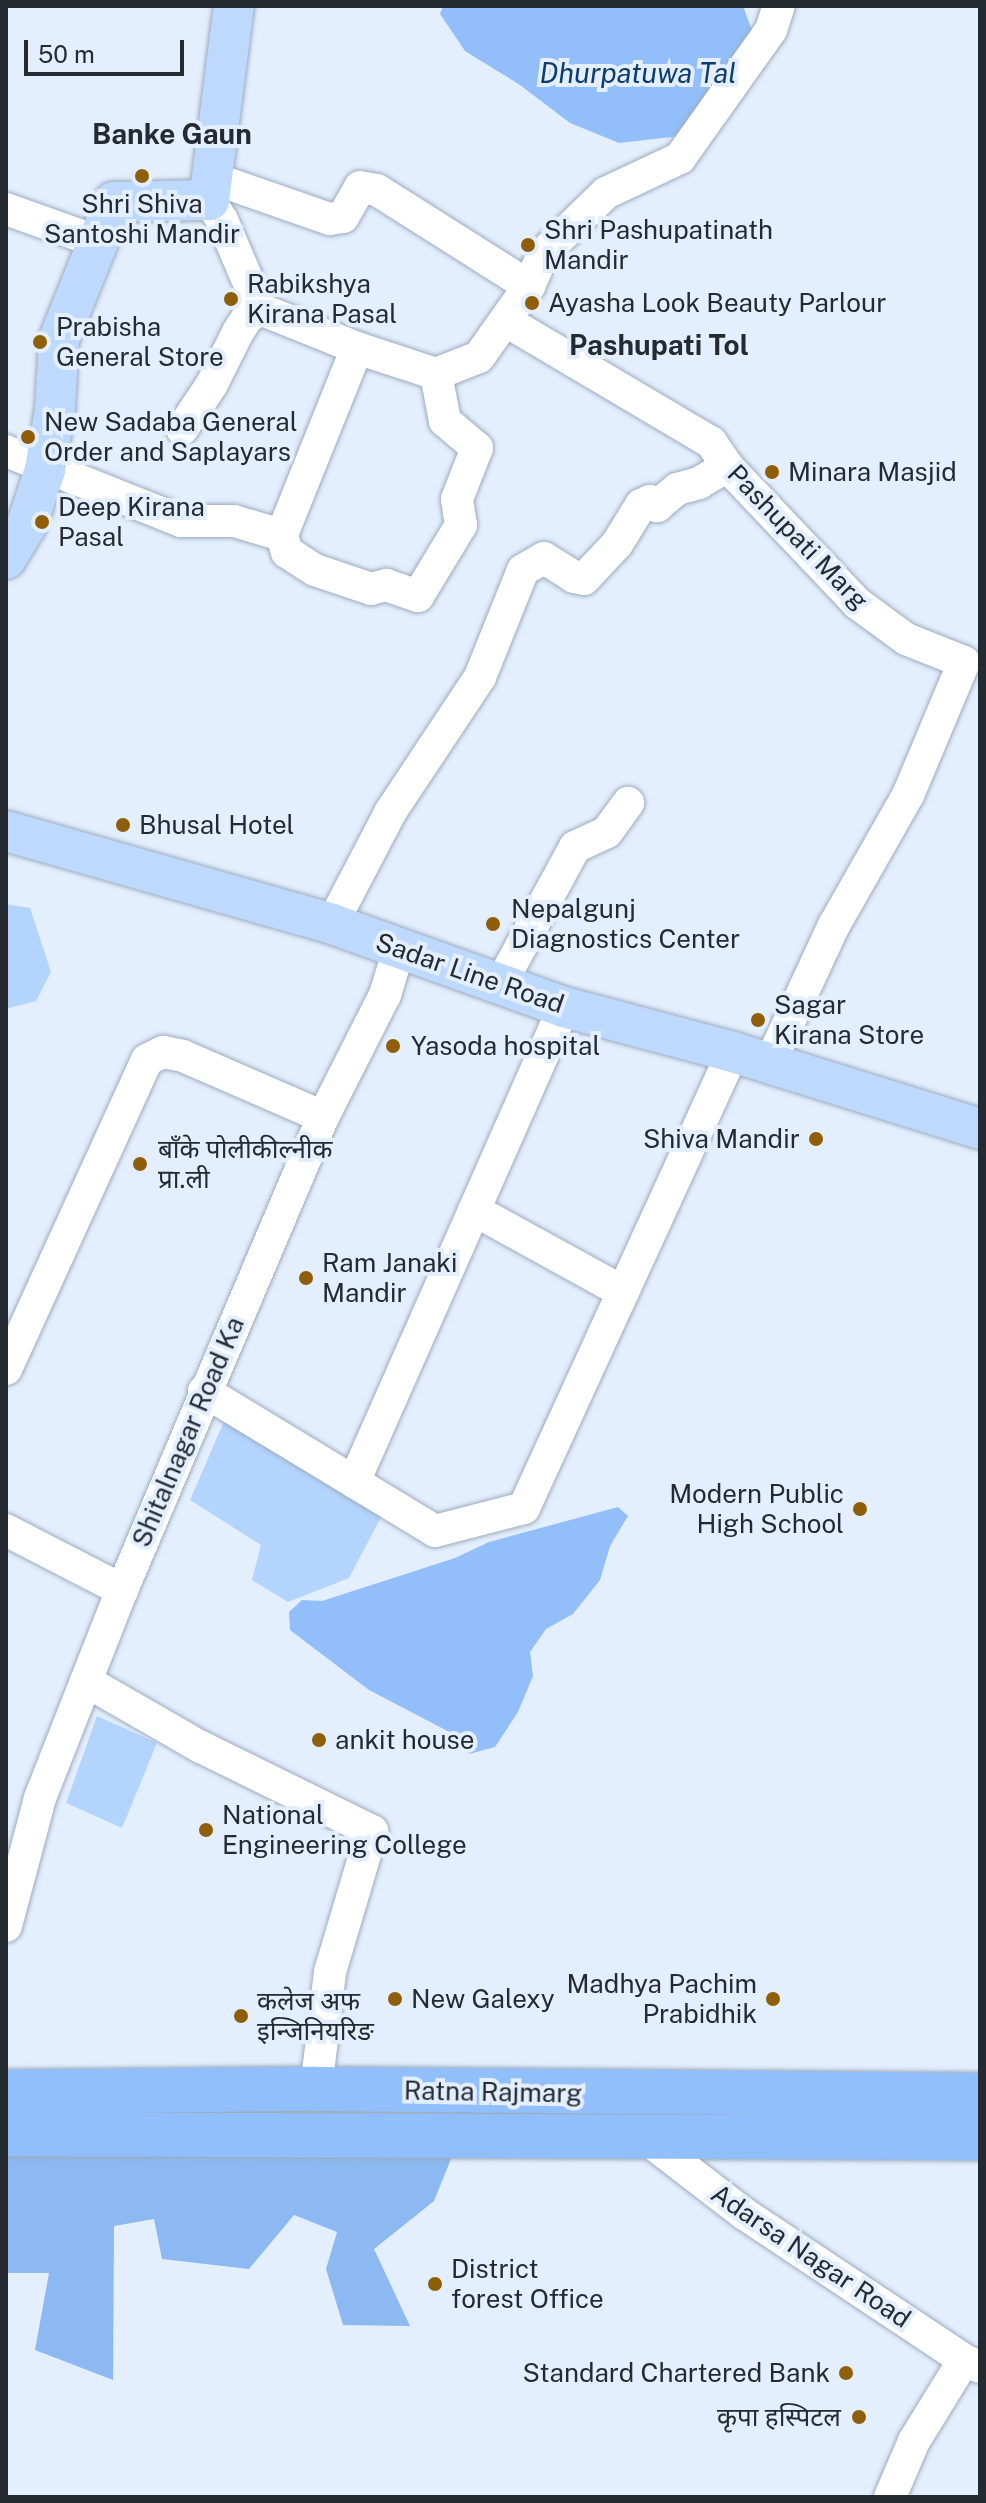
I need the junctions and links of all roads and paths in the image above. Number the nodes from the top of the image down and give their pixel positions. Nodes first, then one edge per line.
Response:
1 (234, 6) edge
2 (779, 6) edge
3 (211, 189) junction
4 (6, 209) edge
5 (98, 242) junction
6 (529, 286) junction
7 (260, 309) junction
8 (506, 321) junction
9 (357, 348) junction
10 (436, 374) junction
11 (182, 429) dead end
12 (6, 451) edge
13 (727, 466) junction
14 (45, 470) junction
15 (282, 535) junction
16 (6, 559) edge
17 (628, 803) dead end
18 (6, 831) edge
19 (332, 924) junction
20 (399, 949) junction
21 (500, 985) junction
22 (564, 1007) junction
23 (752, 1058) junction
24 (323, 1117) junction
25 (980, 1129) edge
26 (474, 1210) junction
27 (623, 1292) junction
28 (6, 1369) edge
29 (204, 1391) junction
30 (354, 1482) junction
31 (6, 1530) edge
32 (122, 1590) junction
33 (86, 1681) junction
34 (6, 1926) edge
35 (316, 2089) junction
36 (6, 2092) edge
37 (980, 2095) edge
38 (6, 2134) edge
39 (980, 2138) edge
40 (647, 2139) junction
41 (972, 2363) edge
42 (890, 2497) edge

1 - 3 main road
2 - 6 street
3 - 5 main road
3 - 6 street
3 - 7 street
4 - 5 street
5 - 14 main road
6 - 8 street
7 - 9 street
7 - 11 street
8 - 10 street
8 - 13 street, Pashupati Marg
9 - 10 street
9 - 15 street
10 - 15 street
12 - 14 street
13 - 19 street
13 - 23 street, Pashupati Marg
14 - 15 street
14 - 16 main road
17 - 21 street
18 - 19 main road, Sadar Line Road
19 - 20 main road, Sadar Line Road
20 - 21 main road, Sadar Line Road
20 - 24 street, Shitalnagar Road Ka
21 - 22 main road, Sadar Line Road
22 - 23 main road, Sadar Line Road
22 - 26 street
23 - 25 main road, Sadar Line Road
23 - 27 street
24 - 28 street
24 - 29 street, Shitalnagar Road Ka
26 - 27 street
26 - 30 street
27 - 30 street
29 - 30 street
29 - 32 street, Shitalnagar Road Ka
31 - 32 street
32 - 33 street, Shitalnagar Road Ka
33 - 34 street, Shitalnagar Road Ka
33 - 35 street
35 - 36 highway, Ratna Rajmarg
35 - 37 highway, Ratna Rajmarg
38 - 40 highway, Ratna Rajmarg
39 - 40 highway, Ratna Rajmarg
40 - 41 street, Adarsa Nagar Road
41 - 42 street

